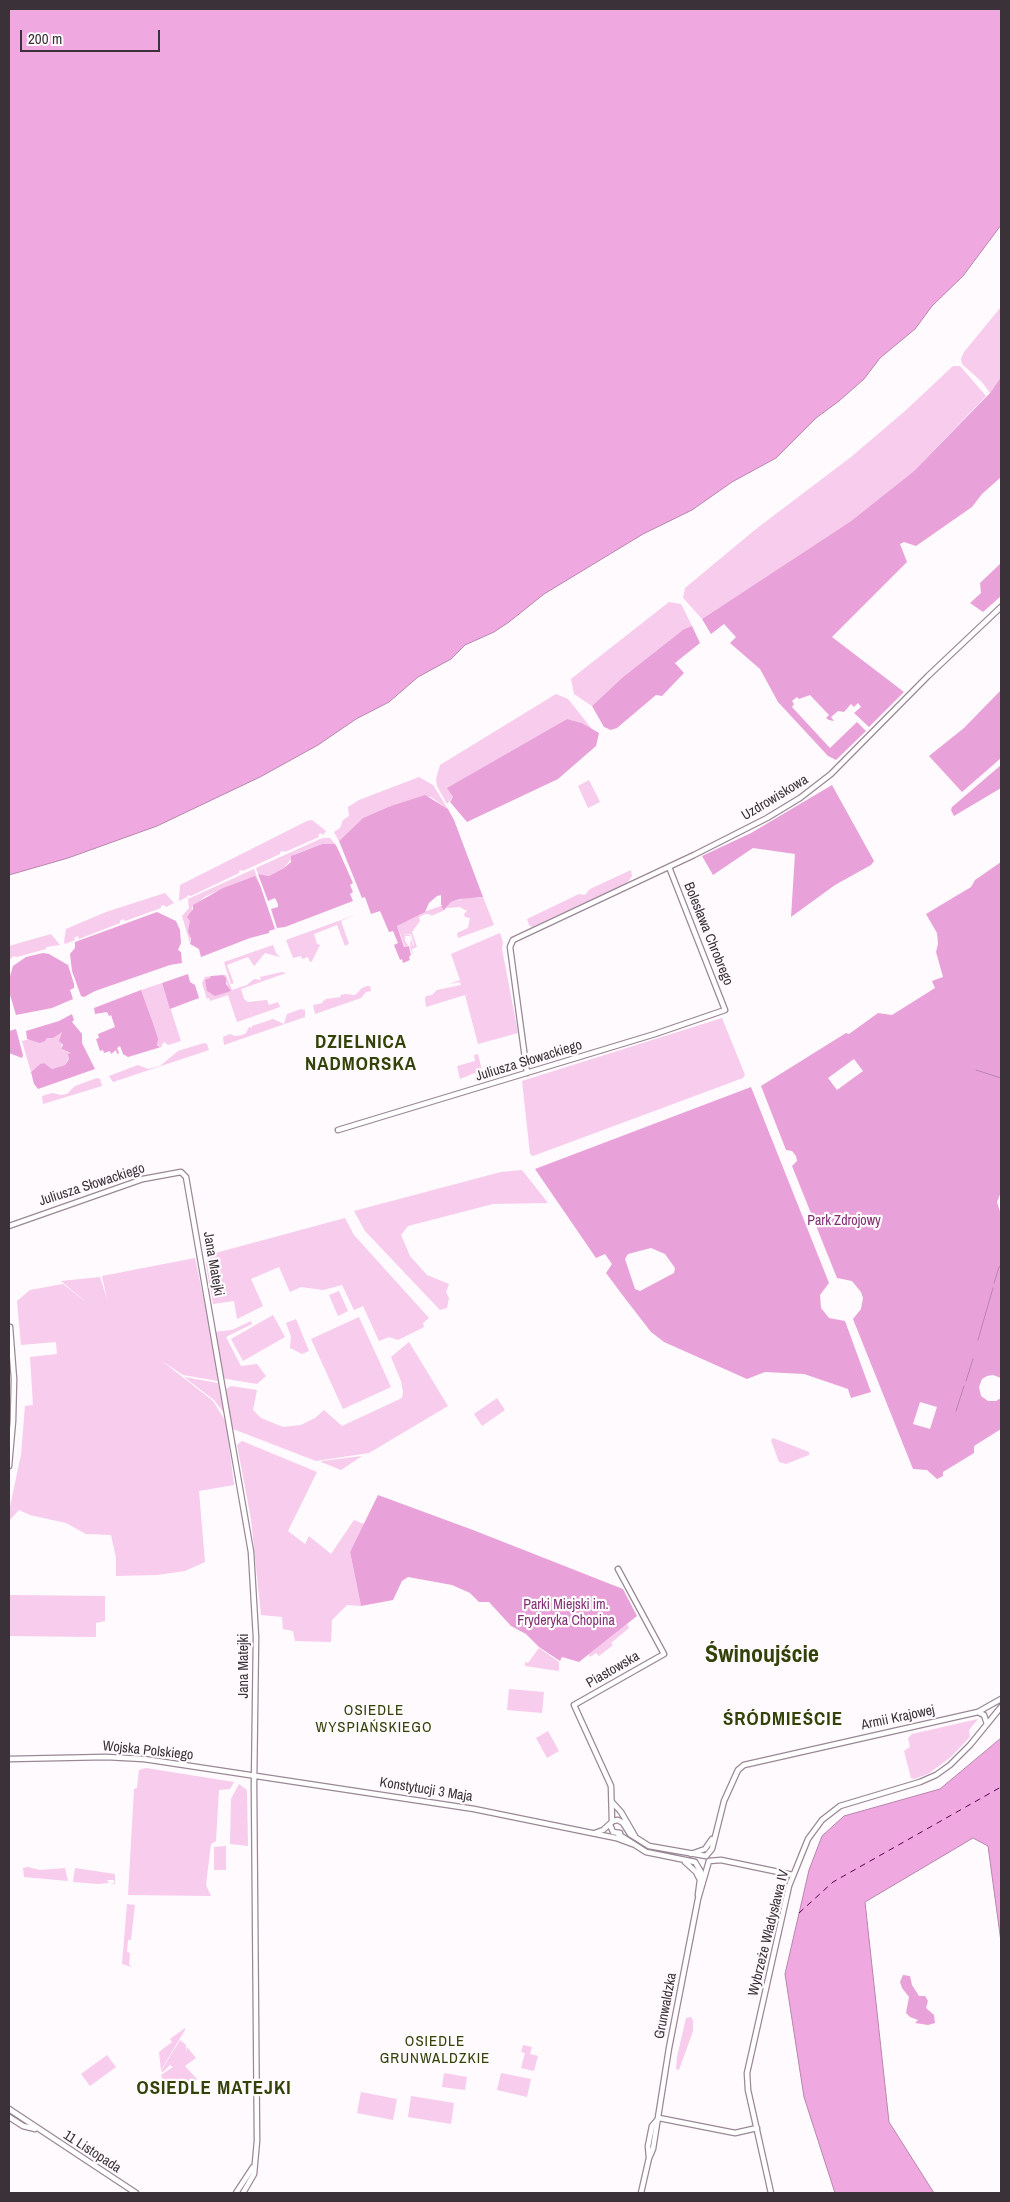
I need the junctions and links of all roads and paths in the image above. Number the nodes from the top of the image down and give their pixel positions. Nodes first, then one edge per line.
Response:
1 (1001, 607) edge
2 (669, 867) junction
3 (725, 1010) joint
4 (527, 1073) junction
5 (338, 1130) dead end
6 (183, 1173) joint
7 (9, 1226) edge
8 (10, 1327) dead end
9 (9, 1466) edge
10 (618, 1569) dead end
11 (999, 1700) edge
12 (1001, 1707) edge
13 (978, 1712) junction
14 (987, 1724) junction
15 (9, 1759) edge
16 (751, 1763) joint
17 (255, 1777) junction
18 (612, 1803) junction
19 (621, 1821) junction
20 (611, 1823) junction
21 (624, 1827) junction
22 (716, 1830) junction
23 (591, 1833) junction
24 (616, 1833) junction
25 (604, 1836) junction
26 (635, 1837) junction
27 (635, 1845) junction
28 (685, 1854) junction
29 (698, 1856) junction
30 (707, 1858) junction
31 (683, 1860) junction
32 (695, 1862) junction
33 (707, 1867) junction
34 (699, 1868) junction
35 (792, 1875) junction
36 (700, 1880) junction
37 (698, 1899) junction
38 (9, 2110) edge
39 (9, 2117) edge
40 (659, 2118) junction
41 (757, 2128) junction
42 (36, 2129) junction
43 (254, 2166) junction
44 (136, 2193) edge
45 (236, 2193) edge
46 (243, 2193) edge
47 (641, 2193) edge
48 (771, 2193) edge

1 - 2 street, Uzdrowiskowa
2 - 3 street, Bolesława Chrobrego
2 - 4 street, Uzdrowiskowa
3 - 4 street, Juliusza Słowackiego
4 - 5 street, Juliusza Słowackiego
6 - 7 street, Juliusza Słowackiego
6 - 17 street, Jana Matejki
8 - 9 street
10 - 18 street, Piastowska
11 - 13 street, Armii Krajowej
12 - 14 street, Wybrzeże Władysława IV
13 - 14 street
13 - 16 street, Armii Krajowej
14 - 35 street, Wybrzeże Władysława IV
15 - 17 street, Wojska Polskiego
16 - 22 street, Grunwaldzka
17 - 23 street, Konstytucji 3 Maja
17 - 43 street, Jana Matejki
18 - 19 street
18 - 20 street
18 - 26 street
19 - 20 street
19 - 21 street
20 - 23 street
20 - 24 street
21 - 24 street
21 - 26 street
22 - 28 street
22 - 30 street, Grunwaldzka
23 - 25 street, Konstytucji 3 Maja
24 - 25 street, Konstytucji 3 Maja
24 - 27 street
25 - 27 street
26 - 28 street
27 - 31 street
28 - 29 street
29 - 30 street
29 - 32 street
30 - 33 street, Grunwaldzka
30 - 35 street
31 - 32 street
31 - 36 street
32 - 34 street
33 - 34 street
33 - 37 street, Grunwaldzka
34 - 36 street, Grunwaldzka
35 - 41 street, Wybrzeże Władysława IV
36 - 37 street, Grunwaldzka
37 - 40 street, Grunwaldzka
38 - 42 street, 11 Listopada
39 - 42 street, 11 Listopada
40 - 41 street
40 - 47 street, Grunwaldzka
41 - 48 street, Wybrzeże Władysława IV
42 - 44 street, 11 Listopada
43 - 45 street, Jana Matejki
43 - 46 street, Jana Matejki

